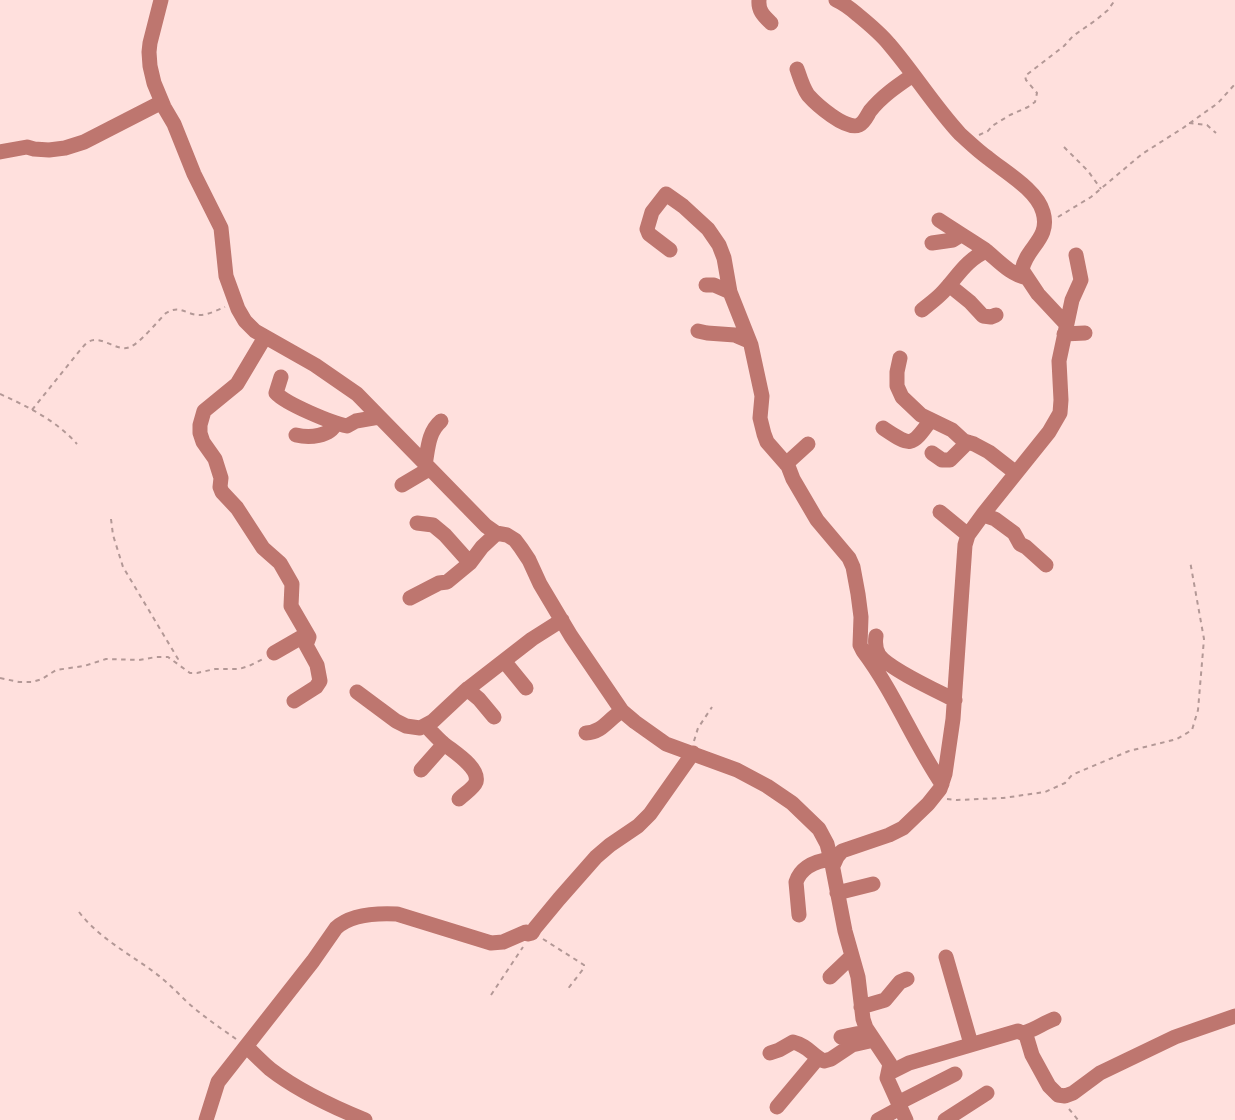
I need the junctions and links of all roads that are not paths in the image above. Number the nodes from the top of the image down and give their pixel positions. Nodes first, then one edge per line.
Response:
1 (161, 0) edge
2 (759, 0) edge
3 (836, 0) edge
4 (771, 23) dead end
5 (797, 69) dead end
6 (913, 75) junction
7 (162, 102) junction
8 (0, 152) edge
9 (939, 220) dead end
10 (961, 235) junction
11 (932, 243) dead end
12 (670, 250) dead end
13 (987, 251) junction
14 (1076, 255) dead end
15 (1028, 278) junction
16 (706, 285) dead end
17 (949, 285) junction
18 (730, 292) junction
19 (922, 310) dead end
20 (996, 315) dead end
21 (1065, 329) junction
22 (698, 331) dead end
23 (1085, 333) dead end
24 (265, 337) junction
25 (749, 342) junction
26 (900, 358) dead end
27 (281, 377) dead end
28 (379, 417) junction
29 (441, 421) dead end
30 (930, 421) junction
31 (336, 423) junction
32 (883, 428) dead end
33 (296, 435) dead end
34 (968, 442) junction
35 (808, 444) dead end
36 (932, 453) dead end
37 (786, 464) junction
38 (427, 467) junction
39 (1016, 473) junction
40 (402, 485) dead end
41 (940, 512) dead end
42 (983, 516) junction
43 (417, 523) dead end
44 (497, 533) junction
45 (969, 535) junction
46 (470, 563) junction
47 (1046, 565) dead end
48 (410, 598) dead end
49 (562, 620) junction
50 (307, 634) junction
51 (876, 636) dead end
52 (274, 653) road end
53 (504, 661) junction
54 (526, 688) dead end
55 (467, 689) junction
56 (357, 692) dead end
57 (955, 700) junction
58 (294, 701) dead end
59 (622, 711) junction
60 (494, 717) dead end
61 (426, 726) junction
62 (586, 733) dead end
63 (444, 744) junction
64 (691, 753) junction
65 (421, 770) dead end
66 (939, 790) junction
67 (459, 799) dead end
68 (832, 862) junction
69 (873, 884) dead end
70 (837, 893) junction
71 (800, 915) dead end
72 (852, 956) junction
73 (946, 957) dead end
74 (830, 977) dead end
75 (907, 978) dead end
76 (861, 1007) junction
77 (1235, 1016) edge
78 (1054, 1019) dead end
79 (1023, 1033) junction
80 (871, 1035) junction
81 (842, 1037) dead end
82 (971, 1044) junction
83 (246, 1046) junction
84 (770, 1053) dead end
85 (818, 1058) junction
86 (889, 1073) junction
87 (955, 1074) dead end
88 (987, 1094) dead end
89 (777, 1107) dead end
90 (901, 1110) edge
91 (206, 1120) edge
92 (365, 1120) edge
93 (878, 1120) edge
94 (945, 1120) edge

1 - 7 street
2 - 4 street
3 - 6 street
5 - 6 street
6 - 15 street
7 - 8 street
7 - 24 street
9 - 10 street
10 - 11 street
10 - 13 street
12 - 18 street
13 - 15 street
13 - 17 street
14 - 21 street
15 - 21 street
16 - 18 street
17 - 19 street
17 - 20 street
18 - 25 street
21 - 23 street
21 - 39 street
22 - 25 street
24 - 28 street
24 - 50 street
25 - 37 street
26 - 30 street
27 - 31 street
28 - 31 street
28 - 38 street
29 - 38 street
30 - 32 street
30 - 34 street
31 - 33 street
34 - 36 street
34 - 39 street
35 - 37 street
37 - 66 street
38 - 40 street
38 - 44 street
39 - 42 street
41 - 45 street
42 - 45 street
42 - 47 street
43 - 46 street
44 - 46 street
44 - 49 street
45 - 57 street
46 - 48 street
49 - 53 street
49 - 59 street
50 - 52 street
50 - 58 street
51 - 57 street
53 - 54 street
53 - 55 street
55 - 60 street
55 - 61 street
56 - 61 street
57 - 66 street
59 - 62 street
59 - 64 street
61 - 63 street
63 - 65 street
63 - 67 street
64 - 68 street
64 - 83 street
66 - 68 street
68 - 70 street
68 - 71 street
69 - 70 street
70 - 72 street
72 - 74 street
72 - 76 street
73 - 82 street
75 - 76 street
76 - 80 street
77 - 79 street
78 - 79 street
79 - 82 street
80 - 81 street
80 - 85 street
80 - 86 street
82 - 86 street
83 - 91 street
83 - 92 street
84 - 85 street
85 - 89 street
86 - 90 street
87 - 90 street
88 - 94 street
90 - 93 street

